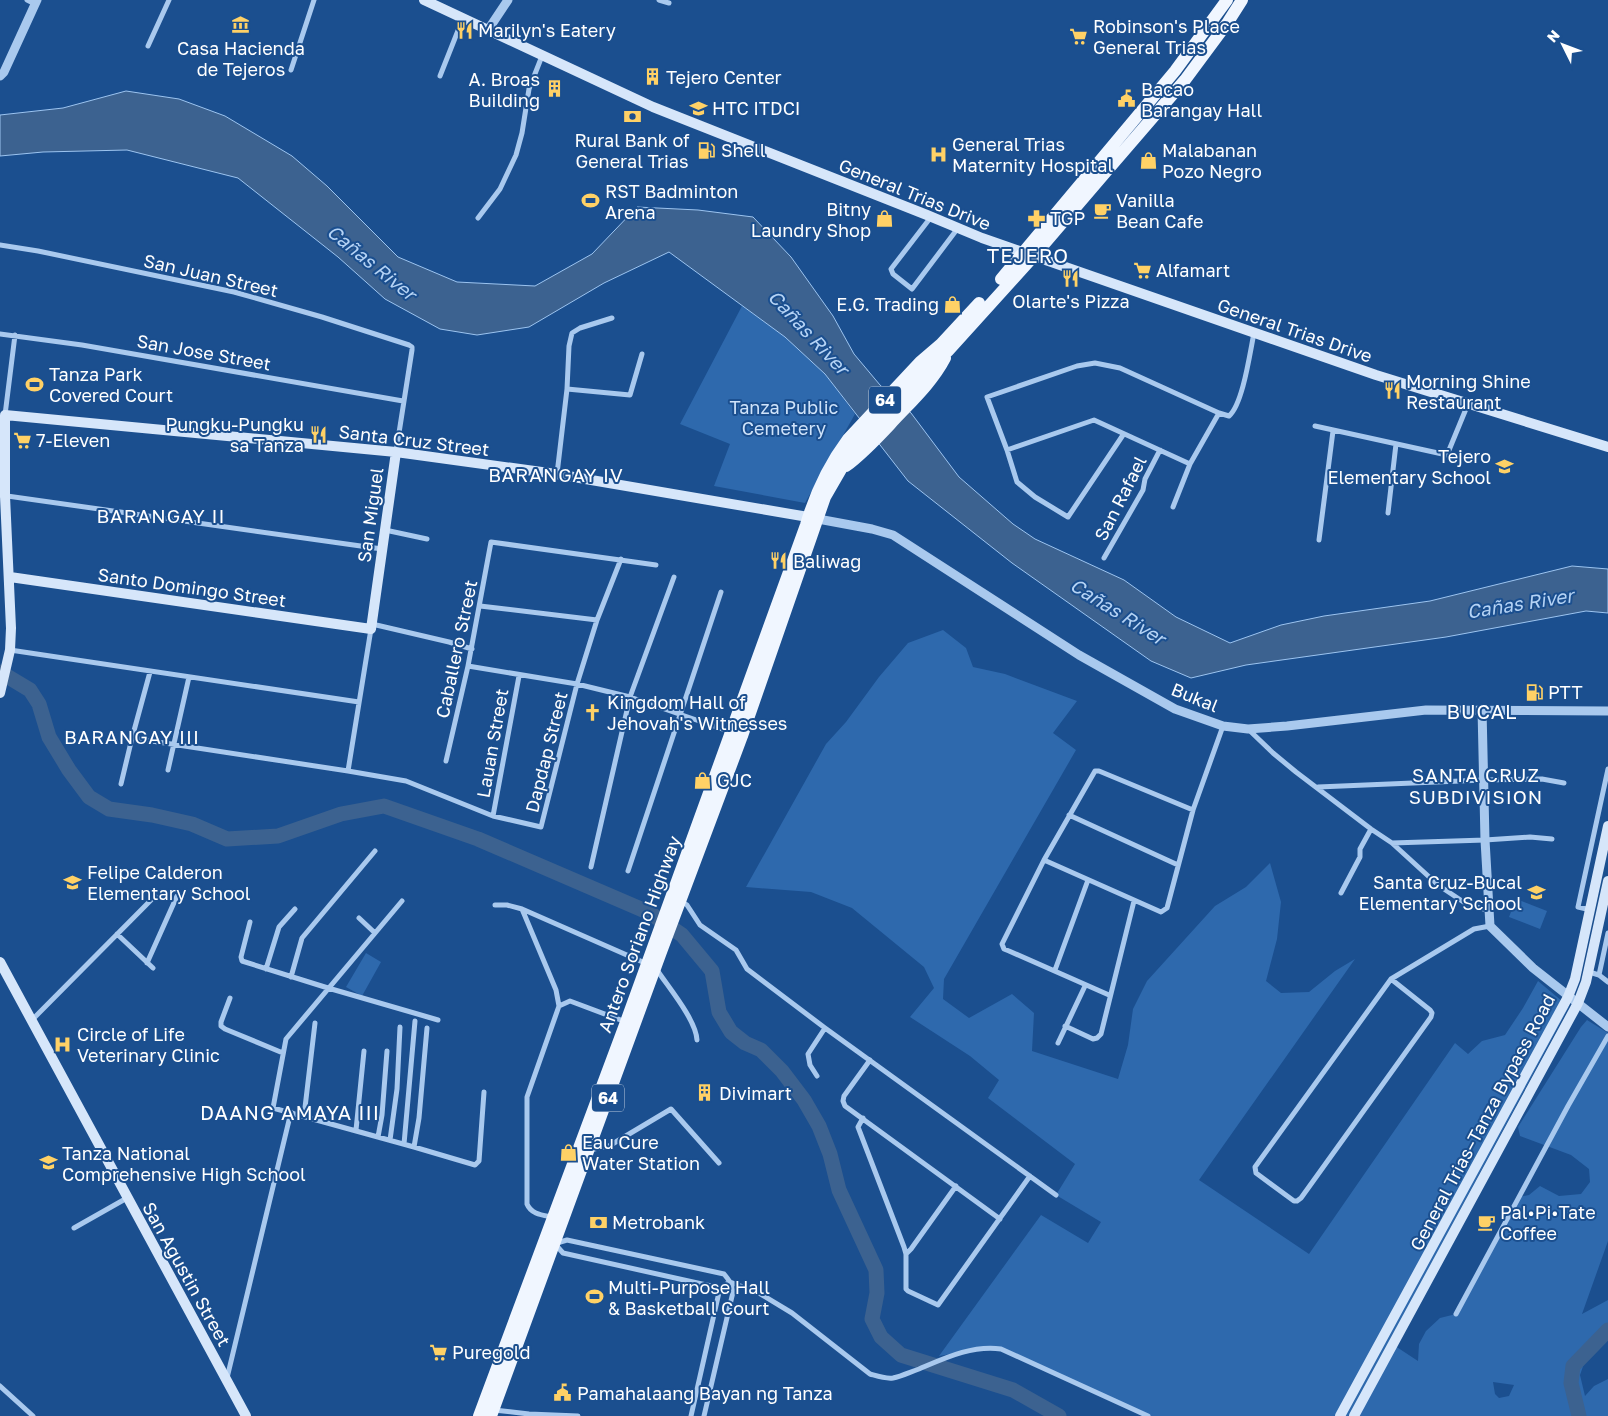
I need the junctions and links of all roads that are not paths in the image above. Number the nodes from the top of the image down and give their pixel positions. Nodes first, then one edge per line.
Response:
1 (169, 0) edge
2 (314, 0) edge
3 (424, 0) edge
4 (508, 0) edge
5 (658, 0) edge
6 (1226, 0) edge
7 (1242, 0) edge
8 (33, 1) edge
9 (670, 3) dead end
10 (463, 18) junction
11 (488, 30) junction
12 (148, 46) dead end
13 (542, 56) junction
14 (291, 70) dead end
15 (0, 76) edge
16 (440, 76) dead end
17 (931, 217) junction
18 (478, 218) dead end
19 (958, 228) junction
20 (0, 245) edge
21 (1028, 255) junction
22 (612, 318) dead end
23 (1254, 333) junction
24 (0, 334) edge
25 (15, 335) junction
26 (412, 347) joint
27 (944, 348) junction
28 (642, 354) dead end
29 (567, 389) junction
30 (403, 401) junction
31 (1468, 404) junction
32 (1219, 413) junction
33 (4, 415) junction
34 (1315, 426) dead end
35 (1333, 431) junction
36 (1123, 434) junction
37 (1396, 444) junction
38 (855, 447) junction
39 (1608, 447) edge
40 (1007, 450) junction
41 (1160, 450) junction
42 (396, 452) junction
43 (1190, 464) junction
44 (557, 475) junction
45 (2, 496) edge
46 (1173, 507) dead end
47 (1388, 512) dead end
48 (813, 518) junction
49 (385, 530) junction
50 (427, 539) dead end
51 (1320, 540) dead end
52 (382, 549) junction
53 (1104, 558) dead end
54 (621, 559) junction
55 (656, 565) dead end
56 (674, 576) dead end
57 (10, 578) junction
58 (720, 592) dead end
59 (480, 606) junction
60 (597, 620) junction
61 (371, 627) junction
62 (472, 649) junction
63 (10, 650) junction
64 (468, 666) junction
65 (150, 672) junction
66 (519, 676) junction
67 (189, 677) junction
68 (577, 684) junction
69 (0, 692) edge
70 (630, 697) junction
71 (359, 702) junction
72 (1482, 709) junction
73 (1608, 710) edge
74 (680, 714) junction
75 (1223, 726) junction
76 (1248, 729) junction
77 (737, 734) junction
78 (132, 738) junction
79 (174, 745) junction
80 (446, 761) dead end
81 (1608, 769) edge
82 (168, 770) dead end
83 (348, 771) junction
84 (1484, 780) junction
85 (1564, 783) dead end
86 (121, 784) dead end
87 (1317, 787) junction
88 (1193, 810) junction
89 (1069, 815) junction
90 (493, 816) junction
91 (1608, 826) edge
92 (1371, 829) junction
93 (1552, 839) dead end
94 (1485, 840) junction
95 (1392, 843) junction
96 (375, 852) dead end
97 (1044, 860) junction
98 (1178, 865) junction
99 (591, 867) dead end
100 (628, 871) dead end
101 (1088, 880) junction
102 (1608, 881) edge
103 (1341, 893) dead end
104 (155, 896) dead end
105 (178, 896) dead end
106 (676, 898) junction
107 (402, 901) dead end
108 (1134, 901) junction
109 (495, 905) dead end
110 (295, 908) dead end
111 (522, 909) junction
112 (1590, 910) junction
113 (1489, 911) junction
114 (1605, 913) edge
115 (360, 918) dead end
116 (250, 922) dead end
117 (1490, 926) junction
118 (375, 933) junction
119 (1608, 933) edge
120 (117, 934) junction
121 (0, 962) edge
122 (147, 962) junction
123 (651, 966) junction
124 (153, 968) dead end
125 (266, 969) junction
126 (1055, 970) junction
127 (1594, 973) junction
128 (291, 977) junction
129 (1391, 979) junction
130 (1608, 982) edge
131 (1085, 986) junction
132 (328, 988) junction
133 (1109, 995) junction
134 (1568, 997) junction
135 (230, 998) dead end
136 (1578, 1003) junction
137 (559, 1006) junction
138 (32, 1020) junction
139 (438, 1020) dead end
140 (414, 1021) dead end
141 (315, 1023) dead end
142 (631, 1024) junction
143 (1065, 1026) junction
144 (400, 1027) dead end
145 (1608, 1027) edge
146 (427, 1028) dead end
147 (825, 1028) junction
148 (1608, 1036) edge
149 (697, 1040) dead end
150 (1058, 1043) dead end
151 (364, 1050) dead end
152 (387, 1051) dead end
153 (282, 1053) junction
154 (870, 1060) junction
155 (817, 1076) dead end
156 (484, 1092) dead end
157 (291, 1112) junction
158 (304, 1116) junction
159 (863, 1118) junction
160 (356, 1130) junction
161 (378, 1136) junction
162 (390, 1140) junction
163 (404, 1144) junction
164 (414, 1147) junction
165 (584, 1149) junction
166 (719, 1163) dead end
167 (1030, 1176) junction
168 (956, 1186) junction
169 (1056, 1195) dead end
170 (127, 1198) junction
171 (1000, 1218) junction
172 (558, 1219) junction
173 (74, 1228) dead end
174 (549, 1242) junction
175 (906, 1254) junction
176 (730, 1282) junction
177 (720, 1288) junction
178 (1456, 1314) dead end
179 (226, 1381) junction
180 (0, 1386) edge
181 (487, 1412) edge
182 (34, 1416) edge
183 (246, 1416) edge
184 (578, 1416) edge
185 (691, 1416) edge
186 (704, 1416) edge
187 (1148, 1416) edge
188 (1340, 1416) edge
189 (1354, 1416) edge

1 - 12 street
2 - 14 street
3 - 10 main road, General Trias Drive
4 - 11 street
5 - 9 street
6 - 21 main road, Antero Soriano Highway / 64
7 - 21 main road, Antero Soriano Highway / 64
8 - 15 street
10 - 11 main road, General Trias Drive
10 - 16 street
11 - 13 main road, General Trias Drive
13 - 17 main road, General Trias Drive
13 - 18 street
17 - 19 main road, General Trias Drive
17 - 19 street
19 - 21 main road, General Trias Drive
20 - 26 street, San Juan Street
21 - 23 main road, General Trias Drive
21 - 27 main road, Antero Soriano Highway / 64
22 - 29 street
23 - 31 main road, General Trias Drive
23 - 32 street
24 - 25 street, San Jose Street
25 - 30 street, San Jose Street
25 - 33 street
26 - 30 street, San Miguel
27 - 38 main road, Antero Soriano Highway / 64
27 - 38 main road, Antero Soriano Highway / 64
28 - 29 street
29 - 44 street
30 - 42 street, San Miguel
31 - 37 street
31 - 39 main road, General Trias Drive
32 - 40 street
32 - 43 street
33 - 42 main road, Santa Cruz Street
33 - 45 main road
34 - 35 street
35 - 37 street
35 - 51 street
36 - 40 street
36 - 40 street
36 - 41 street
37 - 47 street
38 - 48 main road, Antero Soriano Highway / 64
41 - 43 street
41 - 53 street, San Rafael
42 - 44 main road, Santa Cruz Street
42 - 49 main road, San Miguel
43 - 46 street
44 - 48 main road, Santa Cruz Street
45 - 52 street
45 - 57 main road
48 - 75 street, Bukal
48 - 77 main road, Antero Soriano Highway / 64
49 - 50 street
49 - 52 main road, San Miguel
52 - 61 main road, San Miguel
54 - 55 street
54 - 59 street, Caballero Street
54 - 60 street, Dapdap Street
56 - 70 street
57 - 61 main road, Santo Domingo Street
57 - 63 main road
58 - 74 street
59 - 60 street
59 - 62 street, Caballero Street
60 - 68 street, Dapdap Street
61 - 62 street
61 - 71 street
62 - 64 street, Caballero Street
63 - 65 street
63 - 69 main road
64 - 66 street
64 - 80 street, Caballero Street
65 - 67 street
65 - 78 street
66 - 68 street
66 - 90 street, Lauan Street
67 - 71 street
67 - 79 street
68 - 70 street
68 - 90 street, Dapdap Street
70 - 74 street
70 - 99 street
71 - 83 street
72 - 73 street, Bukal
72 - 76 street, Bukal
72 - 84 street
74 - 77 street
74 - 100 street
75 - 76 street, Bukal
75 - 88 street
76 - 87 street
77 - 106 main road, Antero Soriano Highway / 64
78 - 79 street
78 - 86 street
79 - 82 street
79 - 83 street
81 - 112 street
83 - 90 street
84 - 85 street
84 - 87 street
84 - 94 street
87 - 92 street
88 - 89 street
88 - 98 street
89 - 97 street
89 - 98 street
91 - 112 main road, General Trias–Tanza Bypass Road
92 - 95 street
92 - 103 street
93 - 94 street
94 - 95 street
94 - 113 street
95 - 113 street
96 - 128 street
97 - 101 street
97 - 126 street
98 - 108 street
101 - 108 street
101 - 126 street
102 - 114 main road, General Trias–Tanza Bypass Road
104 - 120 street
105 - 122 street
106 - 123 main road, Antero Soriano Highway / 64
106 - 147 street
107 - 118 street
108 - 133 street
109 - 111 street
110 - 125 street
111 - 123 street
111 - 137 street
112 - 114 street
112 - 134 main road, General Trias–Tanza Bypass Road
113 - 117 street
114 - 127 main road, General Trias–Tanza Bypass Road
115 - 118 street
116 - 125 street
117 - 129 street
117 - 134 street
118 - 132 street
119 - 127 street
120 - 122 street
120 - 138 street
121 - 138 main road, San Agustin Street
122 - 124 street
123 - 142 main road, Antero Soriano Highway / 64
123 - 149 street
125 - 128 street
126 - 131 street
127 - 130 street
127 - 136 main road, General Trias–Tanza Bypass Road
128 - 132 street
129 - 129 street
131 - 133 street
131 - 143 street
132 - 139 street
132 - 153 street
133 - 143 street
134 - 136 street
134 - 188 main road, General Trias–Tanza Bypass Road
135 - 153 street
136 - 145 street
136 - 189 main road, General Trias–Tanza Bypass Road
137 - 142 street
137 - 172 street
138 - 170 main road, San Agustin Street
140 - 163 street
141 - 158 street
142 - 165 main road, Antero Soriano Highway / 64
143 - 150 street
144 - 162 street
146 - 164 street
147 - 154 street
147 - 155 street
148 - 178 street
151 - 160 street
152 - 161 street
153 - 157 street
154 - 159 street
154 - 167 street
156 - 164 street
157 - 158 street
157 - 179 street
158 - 160 street
159 - 168 street
159 - 175 street
160 - 161 street
161 - 162 street
162 - 163 street
163 - 164 street
165 - 166 street
165 - 172 main road, Antero Soriano Highway / 64
167 - 169 street
167 - 171 street
168 - 171 street
168 - 175 street
170 - 173 street
170 - 179 main road, San Agustin Street
171 - 175 street
172 - 174 main road, Antero Soriano Highway / 64
174 - 176 street
174 - 177 street
174 - 181 main road, Antero Soriano Highway / 64
176 - 177 street
176 - 186 street
176 - 187 street
177 - 185 street
179 - 183 main road, San Agustin Street
180 - 182 street
181 - 184 street

